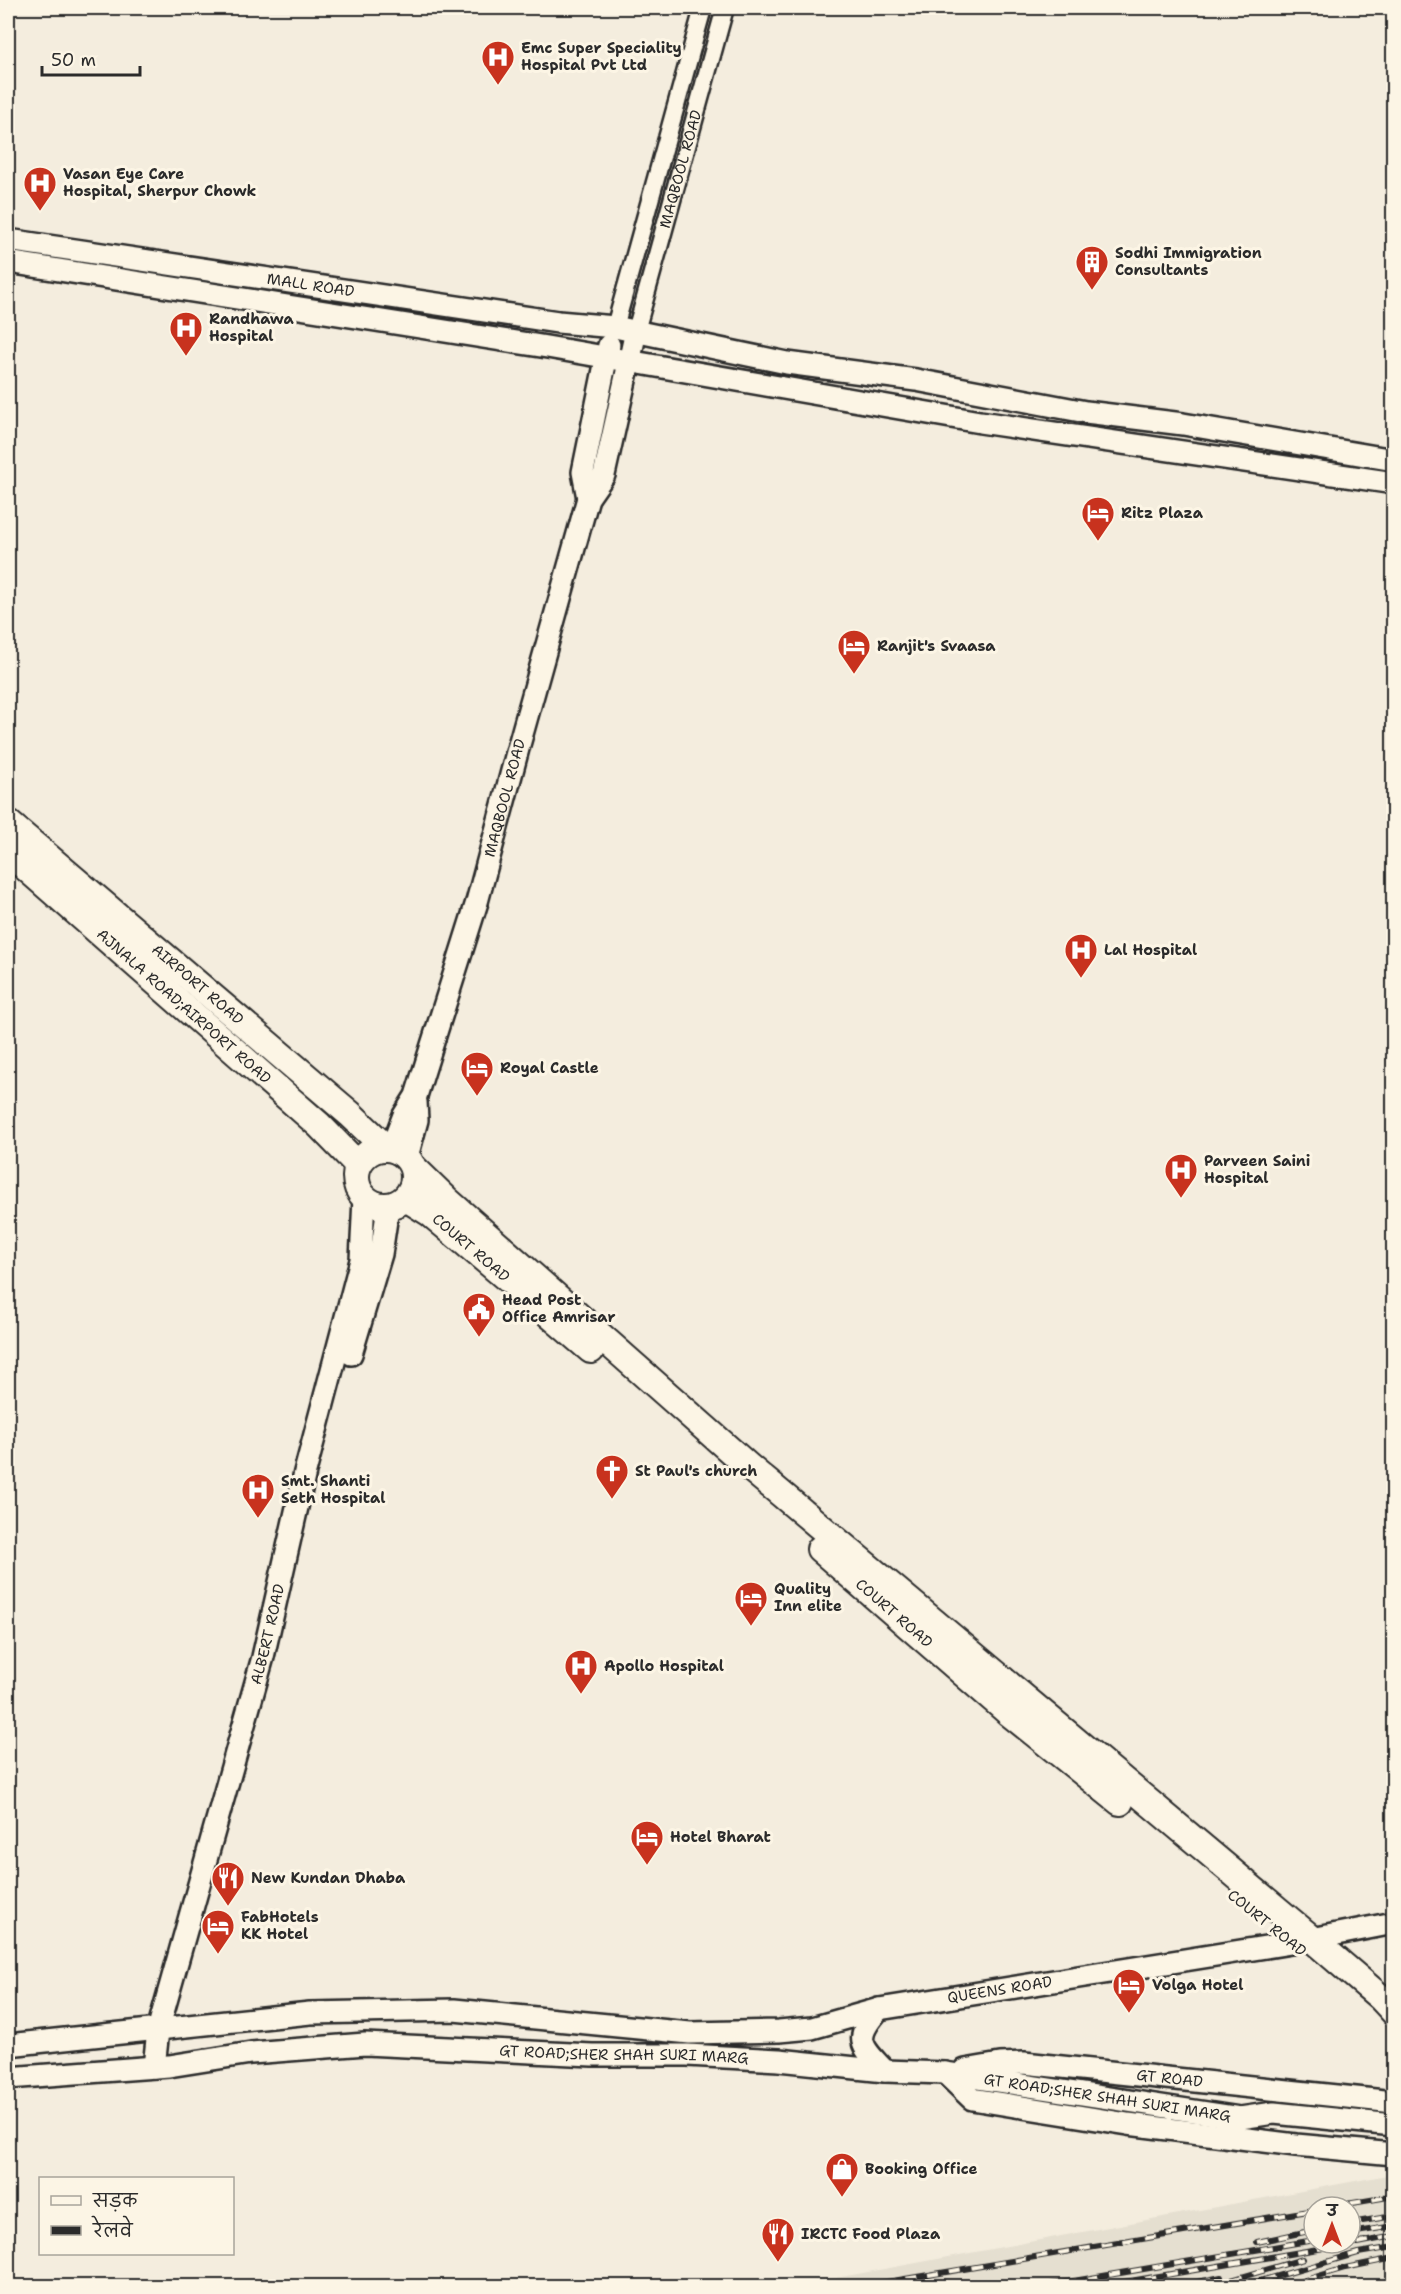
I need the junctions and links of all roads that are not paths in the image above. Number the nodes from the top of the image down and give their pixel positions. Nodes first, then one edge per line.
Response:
1 (703, 8) edge
2 (725, 8) edge
3 (8, 240) edge
4 (8, 262) edge
5 (625, 329) junction
6 (605, 357) junction
7 (628, 360) junction
8 (1394, 459) edge
9 (1394, 483) edge
10 (588, 498) junction
11 (8, 822) edge
12 (8, 852) edge
13 (399, 1155) junction
14 (358, 1165) junction
15 (364, 1198) junction
16 (397, 1202) junction
17 (1394, 1923) edge
18 (1301, 1940) junction
19 (879, 2009) junction
20 (1393, 2012) edge
21 (166, 2029) junction
22 (779, 2031) junction
23 (690, 2033) joint
24 (8, 2045) edge
25 (779, 2060) junction
26 (161, 2066) junction
27 (885, 2072) junction
28 (945, 2073) junction
29 (8, 2078) edge
30 (1394, 2102) edge
31 (1392, 2140) edge

1 - 5 street, MAQBOOL ROAD
2 - 5 street, MAQBOOL ROAD
3 - 5 main road, MALL ROAD
4 - 6 main road, MALL ROAD
5 - 6 main road, MAQBOOL ROAD
5 - 7 main road, MAQBOOL ROAD
5 - 8 main road, MALL ROAD
6 - 7 main road, MALL ROAD
6 - 10 main road, MAQBOOL ROAD
7 - 9 main road, MALL ROAD
7 - 10 main road, MAQBOOL ROAD
10 - 13 main road, MAQBOOL ROAD
11 - 13 highway, AIRPORT ROAD
12 - 14 highway, AJNALA ROAD;AIRPORT ROAD
13 - 14 highway
13 - 16 highway
13 - 18 highway, COURT ROAD
14 - 15 highway
15 - 16 highway
15 - 21 main road, ALBERT ROAD
16 - 18 highway, COURT ROAD
16 - 21 main road, ALBERT ROAD
17 - 18 main road, QUEENS ROAD
18 - 19 main road, QUEENS ROAD
18 - 20 highway
19 - 22 main road, QUEENS ROAD
19 - 27 main road
21 - 23 main road, GT ROAD;SHER SHAH SURI MARG
21 - 24 main road, GT ROAD;SHER SHAH SURI MARG
21 - 26 main road, ALBERT ROAD
22 - 23 main road, QUEENS ROAD
22 - 25 main road
25 - 26 main road, GT ROAD;SHER SHAH SURI MARG
25 - 27 main road, GT ROAD;SHER SHAH SURI MARG
26 - 29 main road, GT ROAD;SHER SHAH SURI MARG
27 - 28 main road, GT ROAD;SHER SHAH SURI MARG
28 - 30 main road, GT ROAD
28 - 31 main road, GT ROAD;SHER SHAH SURI MARG
28 - 31 main road

